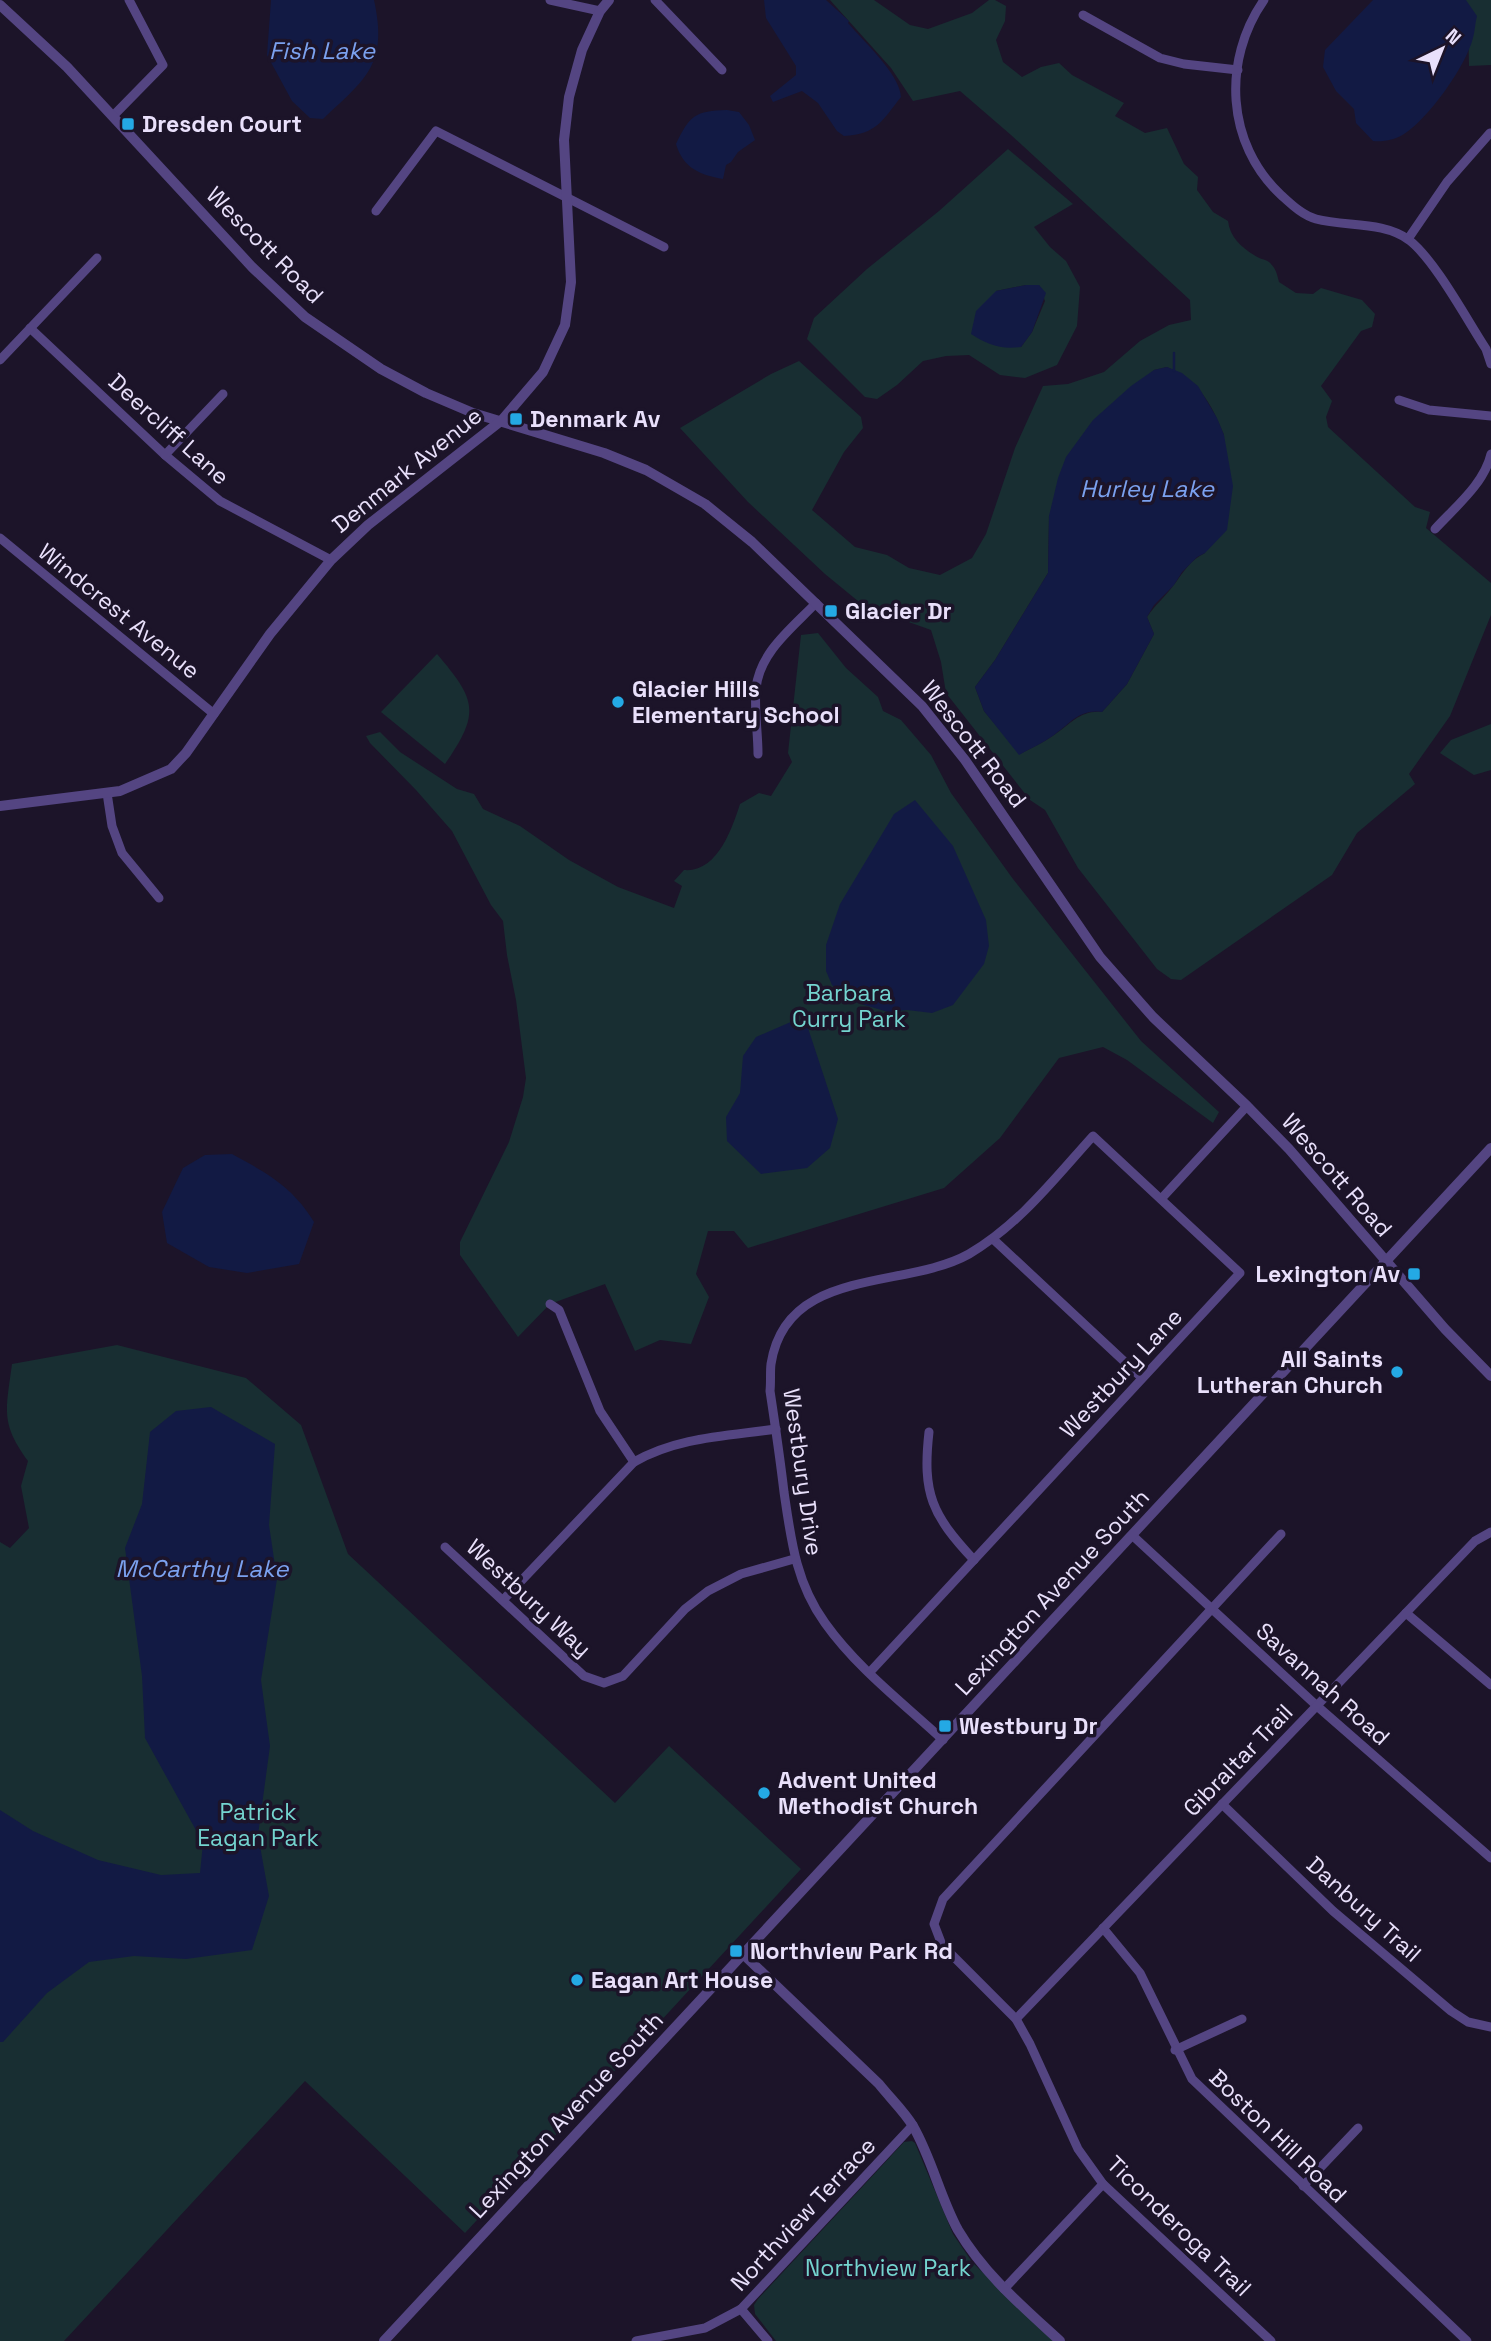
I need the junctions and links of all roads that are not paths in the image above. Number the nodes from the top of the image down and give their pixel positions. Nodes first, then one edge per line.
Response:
1 (129, 0) edge
2 (550, 0) edge
3 (608, 0) edge
4 (655, 0) edge
5 (1264, 0) edge
6 (0, 5) edge
7 (600, 11) junction
8 (1083, 15) dead end
9 (722, 70) dead end
10 (1238, 71) junction
11 (113, 116) junction
12 (1490, 133) edge
13 (566, 197) junction
14 (376, 211) dead end
15 (1408, 239) junction
16 (664, 247) dead end
17 (96, 258) dead end
18 (30, 328) junction
19 (0, 360) edge
20 (1491, 364) edge
21 (223, 394) dead end
22 (1399, 400) dead end
23 (1491, 416) edge
24 (502, 420) junction
25 (1491, 454) edge
26 (165, 455) junction
27 (1487, 476) edge
28 (1434, 529) dead end
29 (0, 538) edge
30 (331, 560) junction
31 (816, 603) junction
32 (214, 714) junction
33 (758, 754) dead end
34 (107, 793) junction
35 (0, 806) edge
36 (159, 898) dead end
37 (1247, 1106) junction
38 (1491, 1148) edge
39 (1161, 1199) junction
40 (993, 1239) junction
41 (1386, 1262) junction
42 (550, 1304) dead end
43 (1491, 1376) edge
44 (1142, 1378) junction
45 (776, 1429) junction
46 (929, 1432) dead end
47 (634, 1462) junction
48 (1491, 1532) edge
49 (1281, 1534) dead end
50 (1133, 1536) junction
51 (445, 1547) dead end
52 (794, 1559) junction
53 (974, 1560) junction
54 (503, 1600) junction
55 (1212, 1609) junction
56 (1406, 1612) junction
57 (870, 1672) junction
58 (1491, 1685) edge
59 (1317, 1706) junction
60 (943, 1740) junction
61 (1222, 1804) junction
62 (1491, 1858) edge
63 (1103, 1928) junction
64 (744, 1955) junction
65 (1016, 2019) junction
66 (1242, 2020) dead end
67 (1491, 2026) edge
68 (1175, 2049) junction
69 (913, 2126) junction
70 (1358, 2127) dead end
71 (1103, 2183) junction
72 (1303, 2186) junction
73 (1004, 2289) junction
74 (741, 2309) junction
75 (384, 2341) edge
76 (636, 2341) edge
77 (768, 2341) edge
78 (1060, 2341) edge
79 (1271, 2341) edge
80 (1467, 2341) edge

1 - 11 street
2 - 7 street
3 - 7 street, Denmark Avenue
4 - 9 street
5 - 10 street
6 - 11 street, Wescott Road
7 - 13 street, Denmark Avenue
8 - 10 street
10 - 15 street
11 - 24 street, Wescott Road
12 - 15 street
13 - 14 street
13 - 16 street
13 - 24 street, Denmark Avenue
15 - 20 street
17 - 18 street
18 - 19 street
18 - 26 street, Deercliff Lane
21 - 26 street
22 - 23 street
24 - 30 street, Denmark Avenue
24 - 31 street, Wescott Road
25 - 27 street
26 - 30 street, Deercliff Lane
27 - 28 street
29 - 32 street, Windcrest Avenue
30 - 32 street, Denmark Avenue
31 - 33 street
31 - 37 street, Wescott Road
32 - 34 street, Denmark Avenue
34 - 35 street, Denmark Avenue
34 - 36 street
37 - 39 street
37 - 41 street, Wescott Road
38 - 41 street, Lexington Avenue South
39 - 40 street, Westbury Drive
39 - 44 street, Westbury Lane
40 - 44 street
40 - 45 street, Westbury Drive
41 - 43 street, Wescott Road
41 - 50 street, Lexington Avenue South
42 - 47 street
44 - 53 street, Westbury Lane
45 - 47 street
45 - 52 street, Westbury Drive
46 - 53 street
47 - 54 street
48 - 56 street, Gibraltar Trail
49 - 55 street
50 - 55 street, Savannah Road
50 - 60 street, Lexington Avenue South
51 - 54 street, Westbury Way
52 - 54 street, Westbury Way
52 - 57 street, Westbury Drive
53 - 57 street, Westbury Lane
55 - 59 street, Savannah Road
55 - 65 street, Ticonderoga Trail
56 - 58 street
56 - 59 street, Gibraltar Trail
57 - 60 street, Westbury Drive
59 - 61 street, Gibraltar Trail
59 - 62 street, Savannah Road
60 - 64 street, Lexington Avenue South
61 - 63 street, Gibraltar Trail
61 - 67 street, Danbury Trail
63 - 65 street, Gibraltar Trail
63 - 68 street, Boston Hill Road
64 - 69 street
64 - 75 street, Lexington Avenue South
65 - 71 street, Ticonderoga Trail
66 - 68 street
68 - 72 street, Boston Hill Road
69 - 73 street
69 - 74 street, Northview Terrace
70 - 72 street
71 - 73 street
71 - 79 street, Ticonderoga Trail
72 - 80 street, Boston Hill Road
73 - 78 street
74 - 76 street, Northview Terrace
74 - 77 street

